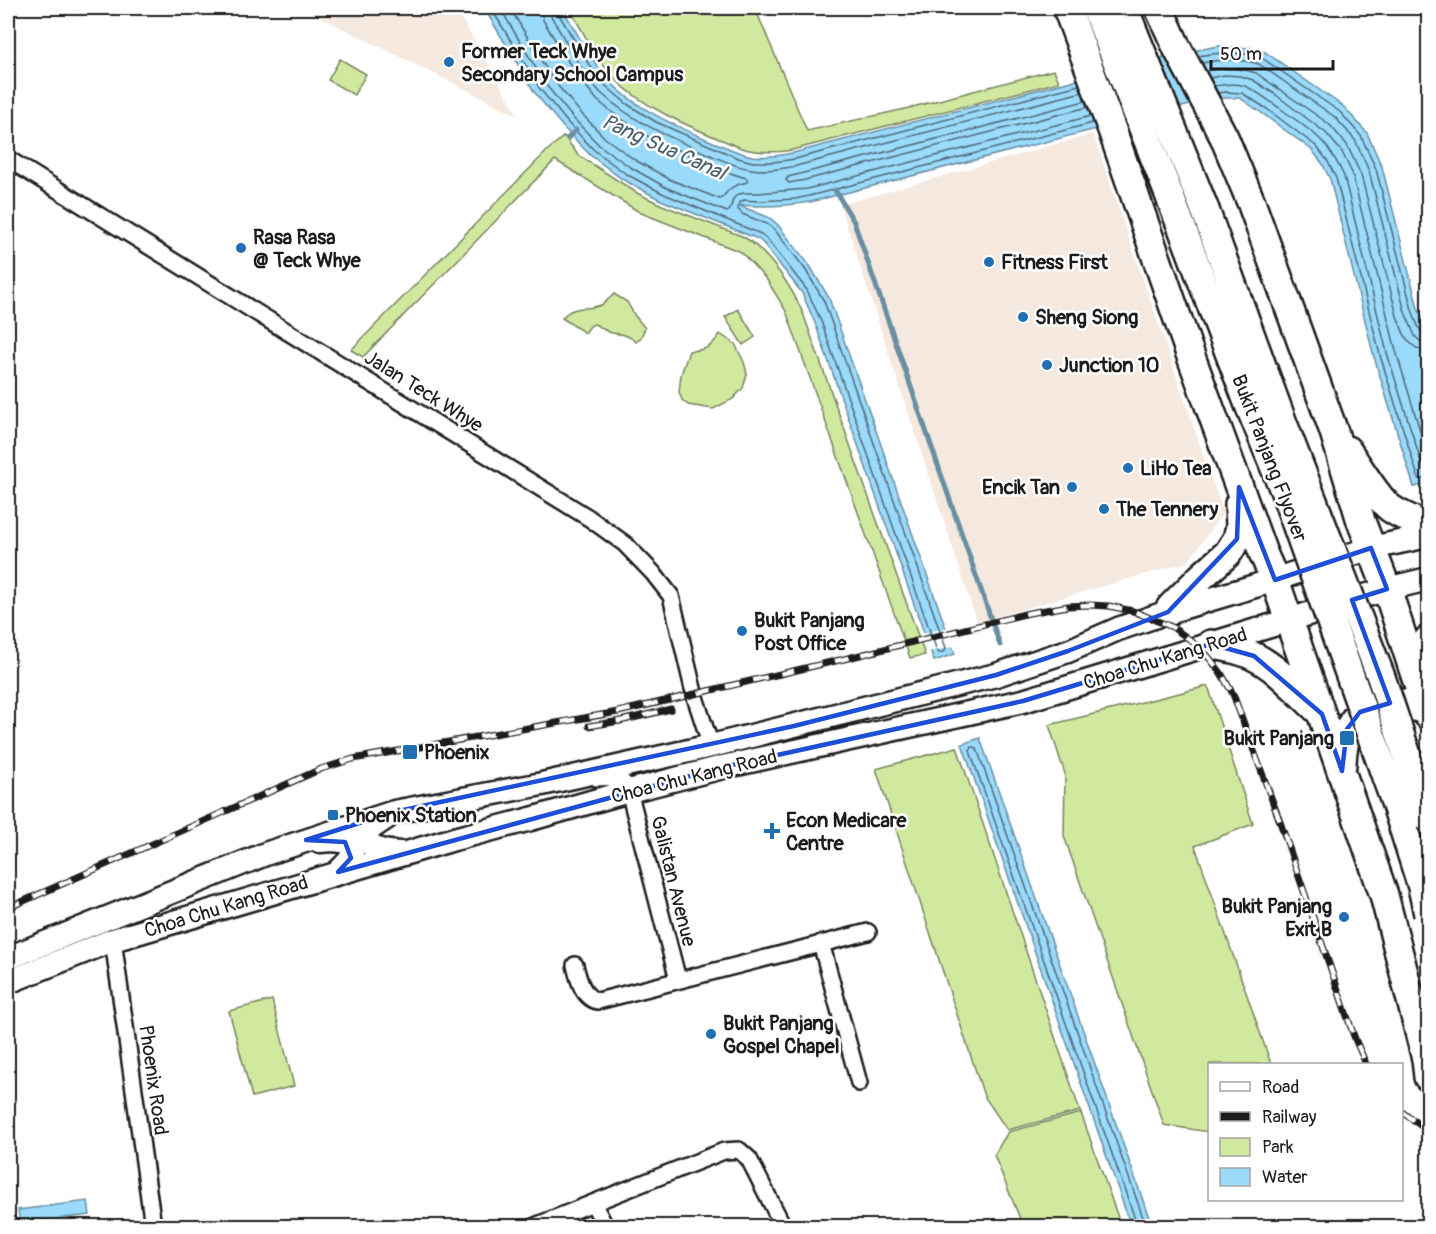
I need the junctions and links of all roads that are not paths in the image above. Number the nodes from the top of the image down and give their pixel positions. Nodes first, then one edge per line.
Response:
1 (1067, 8) edge
2 (1096, 8) edge
3 (1124, 8) edge
4 (1159, 8) edge
5 (8, 159) edge
6 (1334, 432) junction
7 (1239, 488) junction
8 (1428, 526) edge
9 (1428, 536) edge
10 (1371, 548) junction
11 (1275, 579) junction
12 (1428, 579) edge
13 (1387, 589) junction
14 (1168, 612) junction
15 (1289, 620) junction
16 (1428, 640) edge
17 (1211, 645) junction
18 (1417, 676) junction
19 (1428, 713) edge
20 (1322, 714) junction
21 (711, 746) junction
22 (1342, 771) junction
23 (565, 778) junction
24 (629, 791) junction
25 (394, 812) junction
26 (1428, 818) edge
27 (306, 840) junction
28 (405, 853) junction
29 (338, 872) junction
30 (1428, 914) edge
31 (868, 932) dead end
32 (113, 940) junction
33 (822, 943) junction
34 (8, 958) edge
35 (575, 965) dead end
36 (678, 980) junction
37 (8, 982) edge
38 (1428, 1077) edge
39 (859, 1083) dead end
40 (593, 1203) junction
41 (153, 1227) edge
42 (535, 1227) edge
43 (605, 1227) edge
44 (783, 1227) edge

1 - 7 highway
2 - 30 highway, Bukit Panjang Flyover, bridge
3 - 26 highway, Bukit Panjang Flyover, bridge
4 - 6 highway
5 - 21 street, Jalan Teck Whye
6 - 8 highway
6 - 10 highway
7 - 11 highway
7 - 14 highway
9 - 10 main road, Choa Chu Kang Road
10 - 11 main road, Choa Chu Kang Road
10 - 13 highway
11 - 14 main road, Choa Chu Kang Road
11 - 15 highway
12 - 13 main road, Choa Chu Kang Road
13 - 15 main road, Choa Chu Kang Road
13 - 18 highway
14 - 21 main road, Choa Chu Kang Road
15 - 17 main road, Choa Chu Kang Road
15 - 20 highway
16 - 18 highway
17 - 20 highway
17 - 24 main road, Choa Chu Kang Road
18 - 19 highway
19 - 22 highway
20 - 22 highway
21 - 23 main road, Choa Chu Kang Road
22 - 38 highway
23 - 24 street
23 - 25 main road, Choa Chu Kang Road
24 - 28 main road, Choa Chu Kang Road
24 - 36 street, Galistan Avenue
25 - 27 main road, Choa Chu Kang Road
25 - 28 main road
27 - 29 main road
27 - 34 main road, Choa Chu Kang Road
28 - 29 main road, Choa Chu Kang Road
29 - 32 main road, Choa Chu Kang Road
31 - 33 street
32 - 37 main road, Choa Chu Kang Road
32 - 41 street, Phoenix Road
33 - 36 street
33 - 39 street
35 - 36 street
40 - 42 street
40 - 43 street
40 - 44 street

